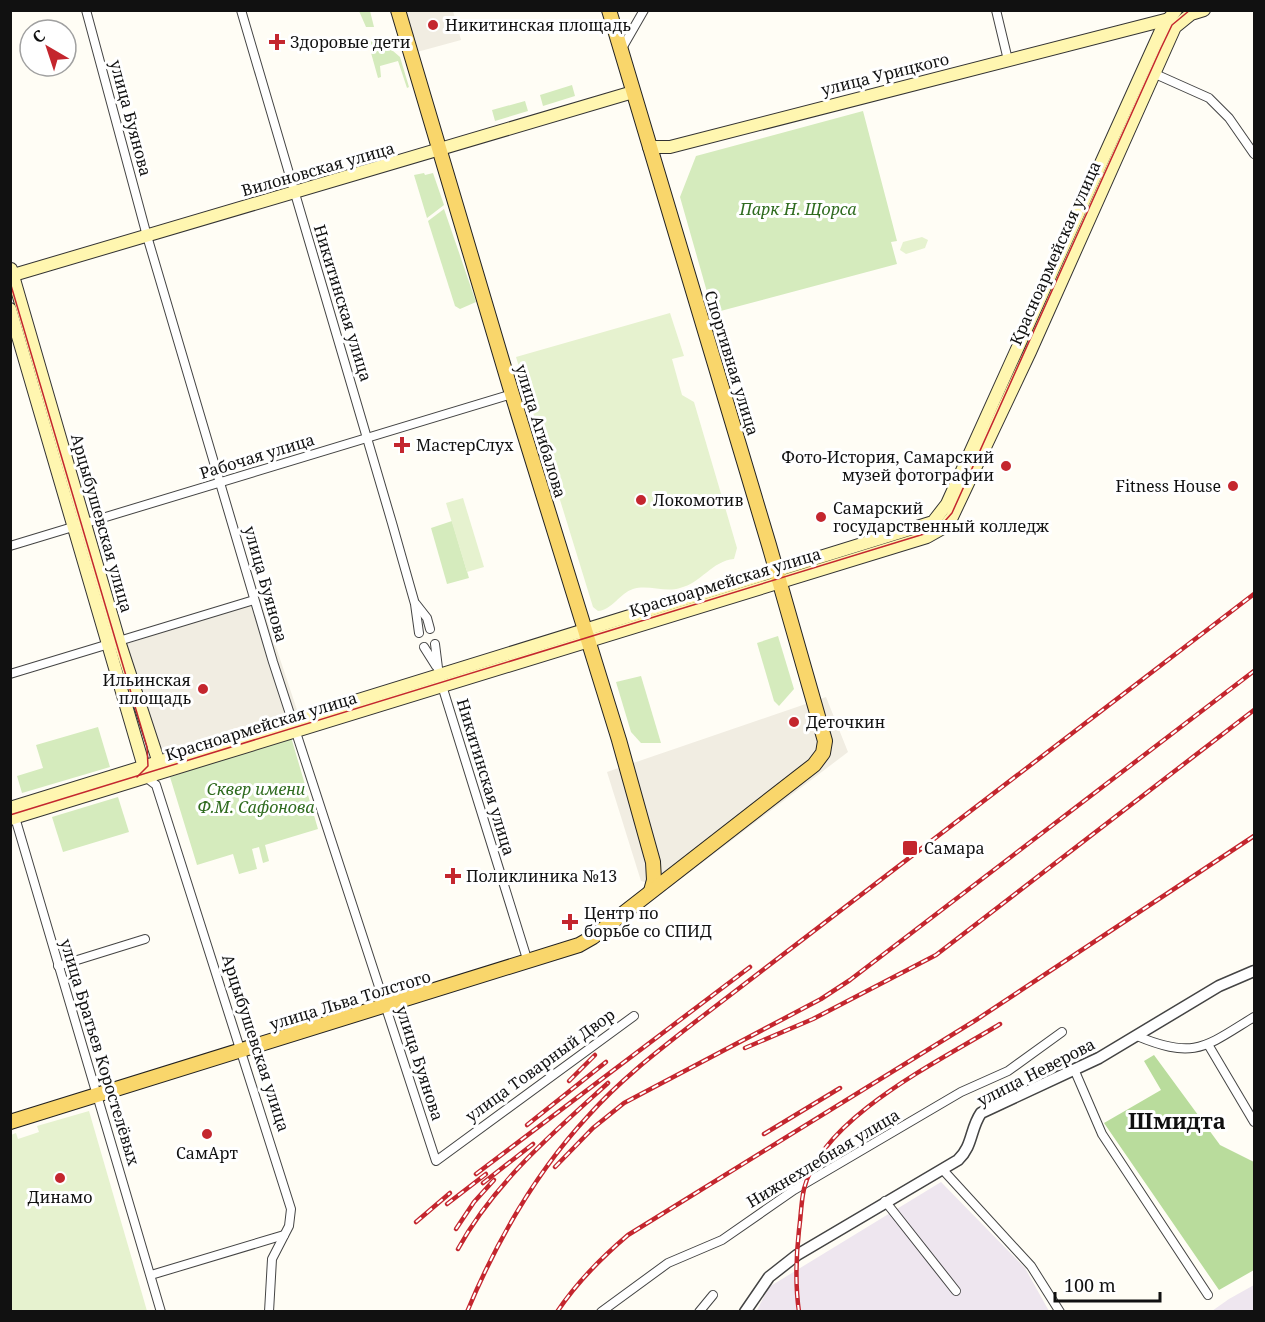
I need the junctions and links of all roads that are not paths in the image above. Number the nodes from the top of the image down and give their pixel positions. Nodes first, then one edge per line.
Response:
1 (86, 10) edge
2 (241, 10) edge
3 (398, 10) edge
4 (644, 10) edge
5 (996, 10) edge
6 (1204, 10) edge
7 (612, 13) edge
8 (1176, 16) edge
9 (621, 51) junction
10 (1008, 60) junction
11 (1153, 73) junction
12 (633, 92) junction
13 (649, 147) junction
14 (441, 150) junction
15 (1254, 154) edge
16 (295, 193) junction
17 (147, 236) junction
18 (11, 273) edge
19 (10, 309) edge
20 (512, 394) junction
21 (368, 438) junction
22 (221, 483) junction
23 (80, 525) junction
24 (10, 546) edge
25 (778, 577) junction
26 (254, 600) junction
27 (416, 604) junction
28 (430, 629) dead end
29 (419, 633) dead end
30 (587, 637) junction
31 (114, 643) junction
32 (435, 644) dead end
33 (424, 647) dead end
34 (10, 674) edge
35 (440, 677) junction
36 (294, 727) junction
37 (153, 773) junction
38 (12, 811) edge
39 (653, 862) junction
40 (679, 870) junction
41 (651, 891) junction
42 (145, 939) dead end
43 (528, 962) junction
44 (58, 966) junction
45 (1254, 971) edge
46 (386, 1006) junction
47 (634, 1016) dead end
48 (1253, 1020) edge
49 (1062, 1032) dead end
50 (1137, 1036) junction
51 (1209, 1046) junction
52 (241, 1051) junction
53 (1074, 1069) junction
54 (98, 1095) junction
55 (10, 1122) edge
56 (1254, 1122) edge
57 (436, 1161) joint
58 (943, 1170) junction
59 (885, 1201) junction
60 (284, 1235) junction
61 (151, 1275) junction
62 (956, 1291) dead end
63 (713, 1295) dead end
64 (1208, 1295) dead end
65 (161, 1311) edge
66 (269, 1311) edge
67 (601, 1311) edge
68 (699, 1311) edge
69 (745, 1311) edge
70 (1060, 1311) edge

1 - 17 street, улица Буянова
2 - 16 street, Никитинская улица
3 - 14 main road, улица Агибалова
4 - 9 street
5 - 10 street
6 - 8 main road
7 - 9 main road, Спортивная улица
8 - 10 main road, улица Урицкого
8 - 11 main road, Красноармейская улица
8 - 25 main road, Красноармейская улица
9 - 12 main road, Спортивная улица
10 - 13 main road, улица Урицкого
11 - 15 street
11 - 25 main road, Красноармейская улица
12 - 13 main road, Спортивная улица
12 - 14 main road, Вилоновская улица
13 - 25 main road, Спортивная улица
14 - 16 main road, Вилоновская улица
14 - 20 main road, улица Агибалова
16 - 17 main road, Вилоновская улица
16 - 21 street, Никитинская улица
17 - 18 main road, Вилоновская улица
17 - 22 street, улица Буянова
18 - 23 main road, Арцыбушевская улица
19 - 23 main road, Арцыбушевская улица
20 - 21 street, Рабочая улица
20 - 30 main road, улица Агибалова
21 - 22 street, Рабочая улица
21 - 27 street, Никитинская улица
22 - 23 street, Рабочая улица
22 - 26 street, улица Буянова
23 - 24 street, Рабочая улица
23 - 31 main road, Арцыбушевская улица
25 - 30 main road, Красноармейская улица
25 - 40 main road, Спортивная улица
26 - 31 street
26 - 36 street, улица Буянова
27 - 28 street, Никитинская улица
27 - 29 street, Никитинская улица
30 - 35 main road, Красноармейская улица
30 - 39 main road, улица Агибалова
31 - 34 street
31 - 37 main road, Арцыбушевская улица
32 - 35 street, Никитинская улица
33 - 35 street, Никитинская улица
35 - 36 main road, Красноармейская улица
35 - 43 street, Никитинская улица
36 - 37 main road, Красноармейская улица
36 - 46 street, улица Буянова
37 - 38 main road, Красноармейская улица
37 - 52 street, Арцыбушевская улица
38 - 44 street, улица Братьев Коростелёвых
39 - 40 main road
39 - 41 main road
40 - 41 main road, улица Льва Толстого
41 - 43 main road, улица Льва Толстого
42 - 44 street
43 - 46 main road, улица Льва Толстого
44 - 54 street, улица Братьев Коростелёвых
45 - 50 street, улица Неверова
46 - 52 main road, улица Льва Толстого
46 - 57 street, улица Буянова
47 - 57 street, улица Товарный Двор
48 - 51 street
49 - 67 street, Нижнехлебная улица
50 - 51 street
50 - 53 street, улица Неверова
51 - 56 street
52 - 54 main road, улица Льва Толстого
52 - 60 street, Арцыбушевская улица
53 - 58 street, улица Неверова
53 - 64 street
54 - 55 main road, улица Льва Толстого
54 - 61 street, улица Братьев Коростелёвых
58 - 59 street, улица Неверова
58 - 70 street
59 - 62 street
59 - 69 street, улица Неверова
60 - 61 street
60 - 66 street, Арцыбушевская улица
61 - 65 street, улица Братьев Коростелёвых
63 - 68 street

